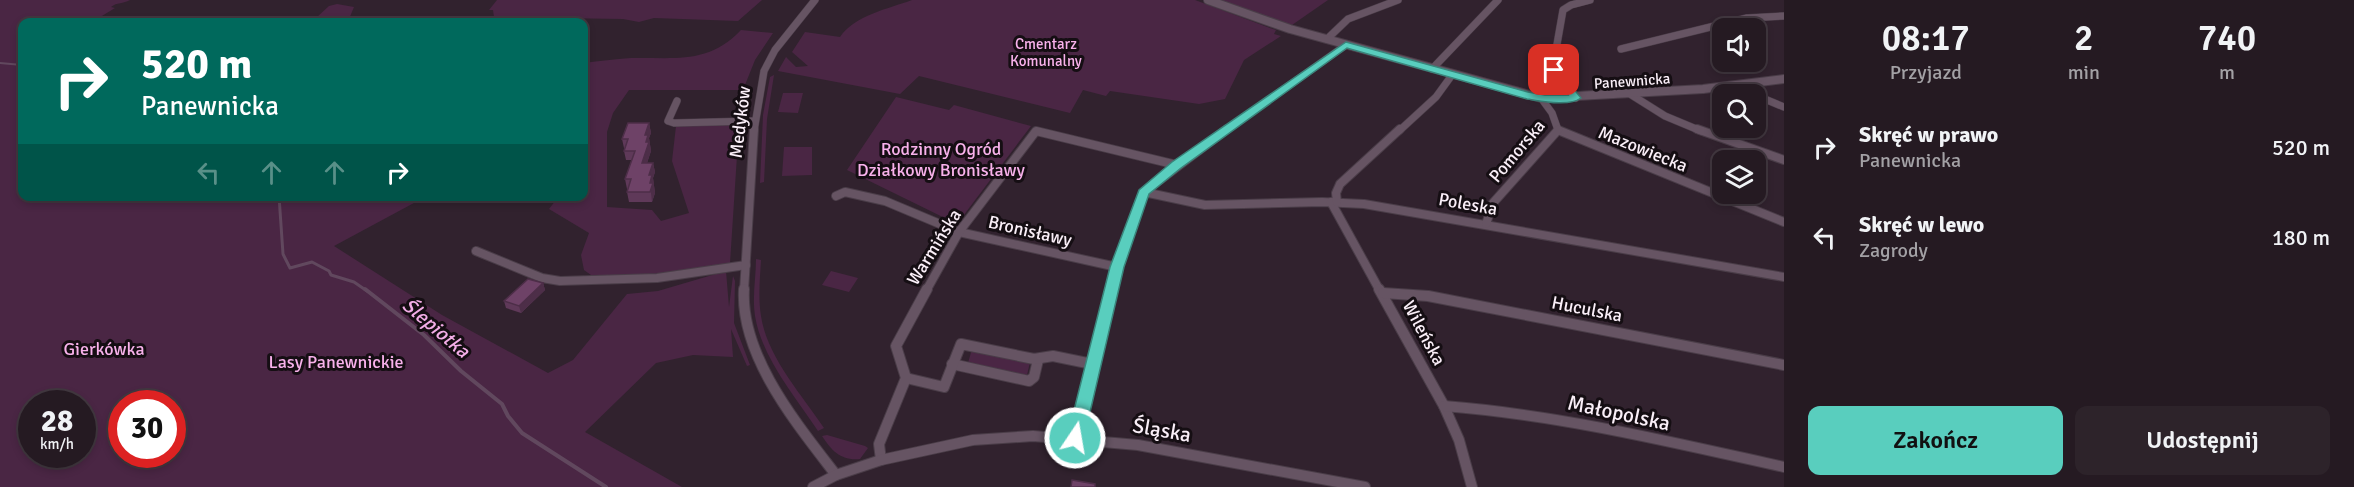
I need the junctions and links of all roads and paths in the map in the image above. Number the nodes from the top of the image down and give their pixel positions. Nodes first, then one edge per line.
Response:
1 (815, 0) edge
2 (1208, 0) edge
3 (1398, 0) edge
4 (1498, 0) edge
5 (1590, 0) edge
6 (1784, 16) edge
7 (1327, 39) junction
8 (1346, 45) junction
9 (1621, 49) dead end
10 (1432, 69) junction
11 (1452, 75) junction
12 (1784, 79) edge
13 (1751, 84) edge
14 (1712, 88) edge
15 (1630, 94) junction
16 (1542, 98) junction
17 (1576, 98) junction
18 (1766, 100) edge
19 (677, 101) dead end
20 (1784, 107) edge
21 (754, 121) junction
22 (1558, 130) junction
23 (1784, 160) edge
24 (1177, 165) junction
25 (1144, 192) junction
26 (836, 196) dead end
27 (1334, 202) junction
28 (1784, 222) edge
29 (1486, 224) junction
30 (959, 232) junction
31 (476, 251) dead end
32 (746, 265) junction
33 (1117, 267) junction
34 (1784, 277) edge
35 (1383, 293) junction
36 (1038, 360) junction
37 (952, 364) junction
38 (1092, 364) junction
39 (1784, 365) edge
40 (906, 378) junction
41 (1444, 406) junction
42 (1075, 438) junction
43 (881, 460) junction
44 (1784, 467) edge
45 (836, 475) junction
46 (813, 487) edge
47 (1365, 487) edge
48 (1472, 487) edge

1 - 21 street, Medyków
2 - 7 street, Panewnicka
3 - 7 street
4 - 10 street
5 - 17 street
6 - 9 street
7 - 8 street, Panewnicka
8 - 10 street, Panewnicka
8 - 24 street
10 - 11 street, Panewnicka
11 - 16 street, Panewnicka
11 - 27 street
12 - 13 street, Panewnicka
14 - 15 street, Panewnicka
15 - 17 street, Panewnicka
15 - 23 street
16 - 17 street, Panewnicka
16 - 22 street, Pomorska
18 - 20 street
19 - 21 street
21 - 32 street, Medyków
22 - 28 street, Mazowiecka
22 - 29 street, Pomorska
24 - 25 street
24 - 30 street, Warmińska
25 - 27 street, Poleska
25 - 33 street
26 - 30 street, Bronisławy
27 - 29 street, Poleska
27 - 35 street, Wileńska
29 - 34 street, Poleska
30 - 33 street, Bronisławy
30 - 40 street, Warmińska
31 - 32 street
32 - 45 street, Medyków
33 - 38 street
35 - 39 street, Huculska
35 - 41 street, Wileńska
36 - 37 street
36 - 37 street
36 - 38 street
37 - 40 street
38 - 42 street
40 - 43 street
41 - 44 street, Małopolska
41 - 48 street, Wileńska
42 - 43 street, Śląska
42 - 47 street, Śląska
43 - 45 street, Śląska
45 - 46 street, Śląska

